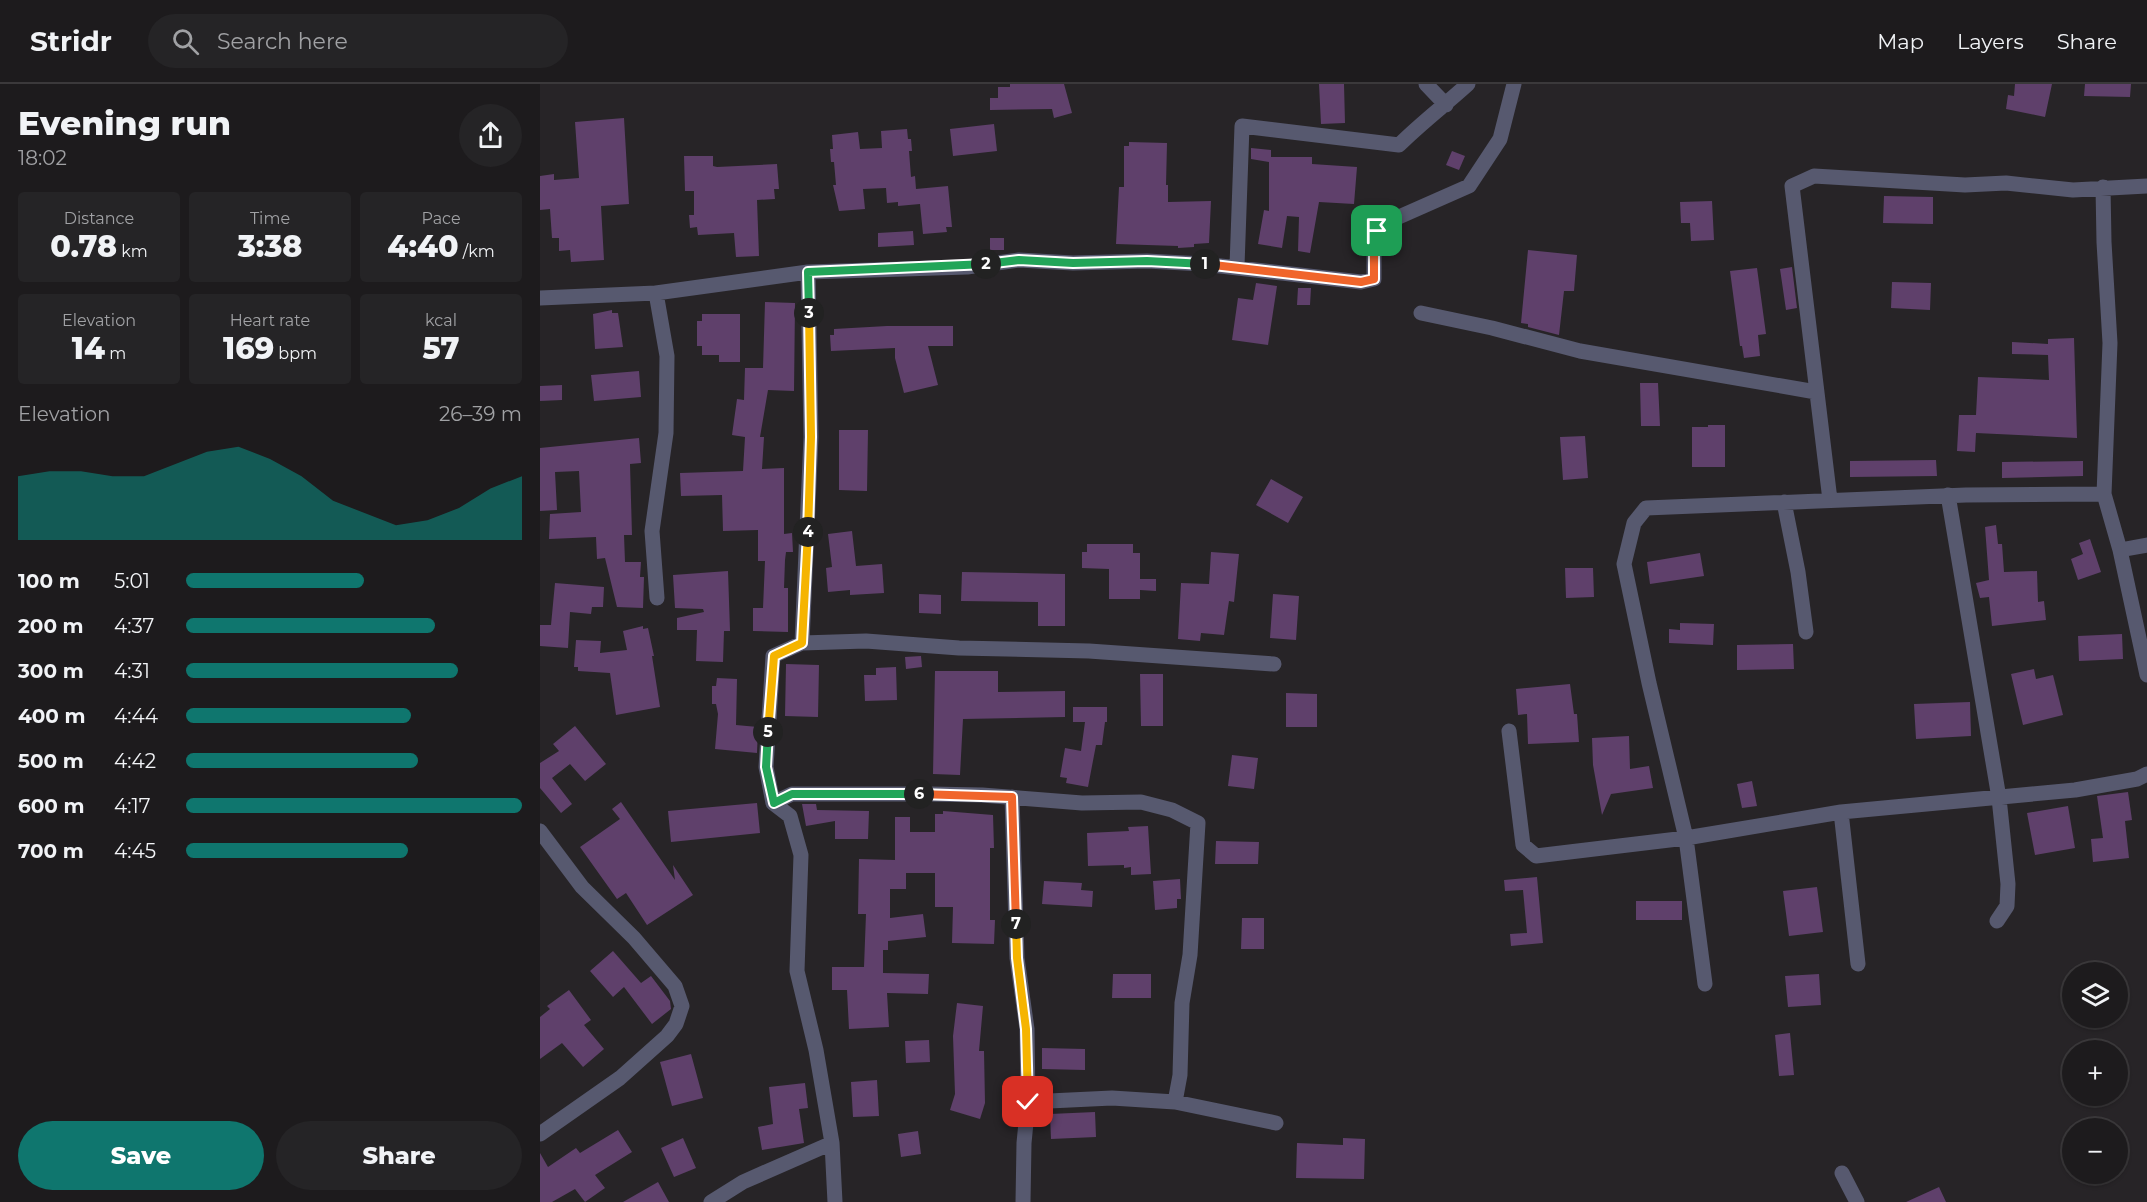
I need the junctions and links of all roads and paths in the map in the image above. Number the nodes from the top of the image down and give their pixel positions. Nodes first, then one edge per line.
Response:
1 (1426, 84) edge
2 (1468, 84) edge
3 (1515, 84) edge
4 (1446, 105) junction
5 (2147, 186) edge
6 (2103, 188) junction
7 (1236, 267) junction
8 (808, 272) junction
9 (656, 293) junction
10 (540, 298) edge
11 (1421, 313) dead end
12 (1816, 392) junction
13 (2104, 494) junction
14 (1948, 495) junction
15 (1830, 500) junction
16 (1784, 502) junction
17 (2147, 545) edge
18 (2120, 550) junction
19 (657, 598) dead end
20 (1806, 632) dead end
21 (802, 643) junction
22 (1274, 664) dead end
23 (2147, 675) edge
24 (1509, 731) dead end
25 (2147, 774) edge
26 (1012, 797) junction
27 (1999, 798) junction
28 (774, 803) junction
29 (1841, 812) junction
30 (540, 831) edge
31 (1686, 838) junction
32 (1997, 921) dead end
33 (1858, 964) dead end
34 (1705, 984) dead end
35 (1028, 1102) junction
36 (1175, 1102) junction
37 (1276, 1123) dead end
38 (542, 1127) edge
39 (832, 1143) junction
40 (1842, 1173) dead end
41 (711, 1202) edge
42 (835, 1202) edge
43 (1023, 1202) edge
44 (1857, 1202) edge

1 - 4 street
2 - 4 street
3 - 7 street
4 - 7 street
5 - 6 street
6 - 12 street
6 - 13 street
7 - 8 street
8 - 9 street
8 - 21 street
9 - 10 street
9 - 19 street
11 - 12 street
12 - 15 street
13 - 14 street
13 - 18 street
14 - 15 street
14 - 27 street
15 - 16 street
16 - 20 street
16 - 31 street
17 - 18 street
18 - 23 street
21 - 22 street
21 - 28 street
24 - 31 street
25 - 27 street
26 - 28 street
26 - 35 street
26 - 36 street
27 - 29 street
27 - 32 street
28 - 39 street
29 - 31 street
29 - 33 street
30 - 38 street
31 - 34 street
35 - 36 street
35 - 43 street
36 - 37 street
39 - 41 street
39 - 42 street
40 - 44 street

